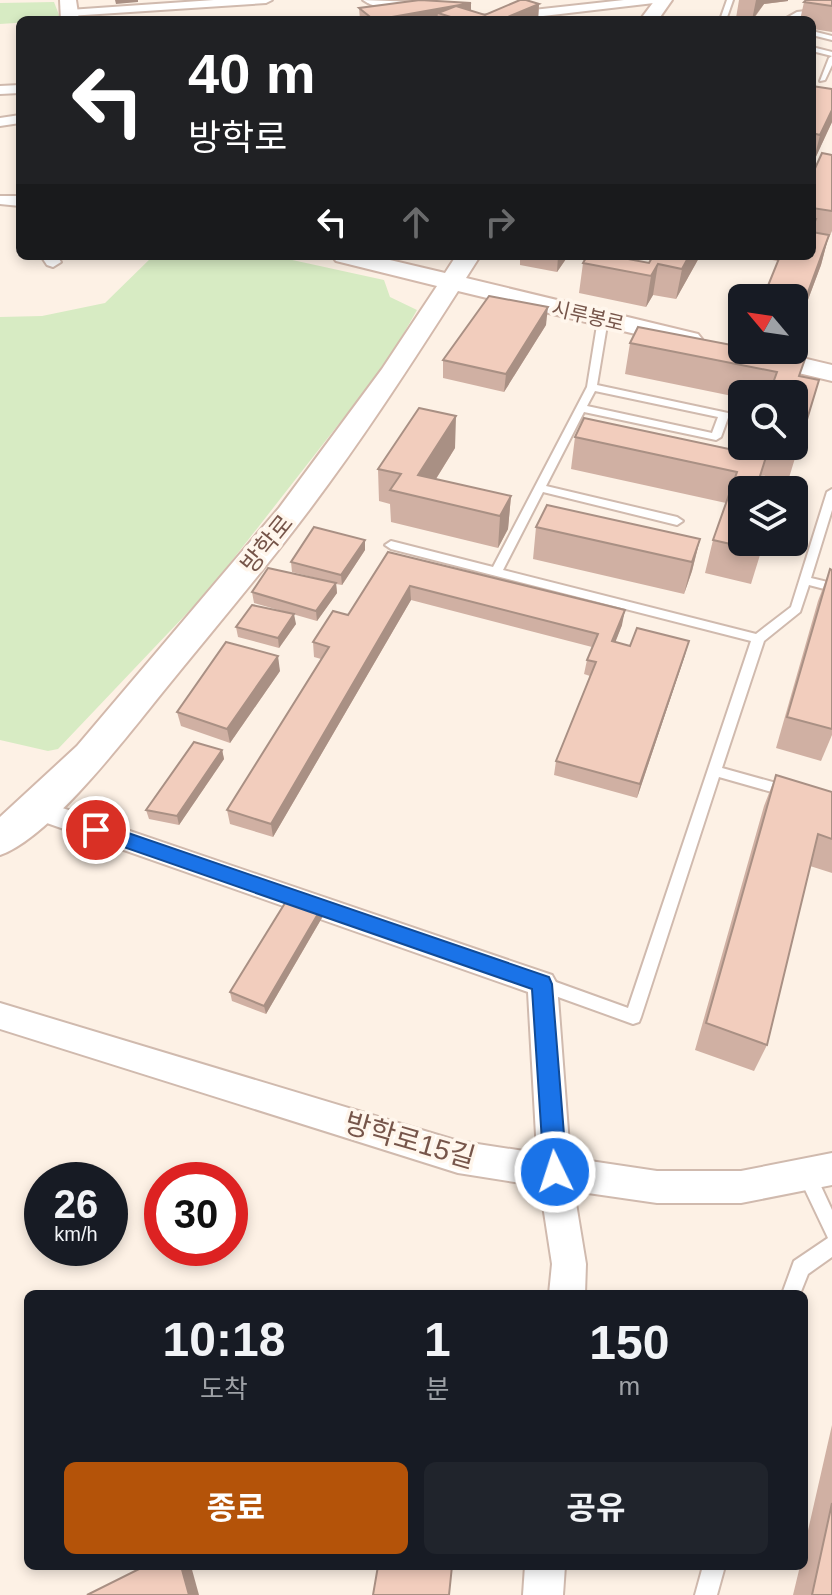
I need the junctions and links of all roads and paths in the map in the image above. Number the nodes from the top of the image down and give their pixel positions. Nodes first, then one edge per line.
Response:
1 (266, 0) edge
2 (369, 0) edge
3 (533, 0) edge
4 (654, 0) edge
5 (244, 1) edge
6 (147, 4) edge
7 (425, 6) edge
8 (482, 6) dead end
9 (804, 6) edge
10 (832, 10) edge
11 (69, 11) edge
12 (813, 12) junction
13 (521, 13) junction
14 (503, 16) edge
15 (543, 16) edge
16 (800, 16) edge
17 (832, 18) edge
18 (832, 56) edge
19 (822, 80) dead end
20 (359, 260) edge
21 (465, 260) edge
22 (448, 283) junction
23 (603, 319) junction
24 (832, 373) edge
25 (592, 387) junction
26 (581, 408) junction
27 (539, 488) junction
28 (832, 492) edge
29 (677, 521) dead end
30 (391, 545) dead end
31 (496, 572) junction
32 (804, 580) junction
33 (832, 587) edge
34 (758, 639) junction
35 (715, 771) junction
36 (803, 796) edge
37 (36, 809) junction
38 (0, 839) edge
39 (542, 984) junction
40 (2, 1018) edge
41 (555, 1172) junction
42 (820, 1172) edge
43 (832, 1231) edge
44 (832, 1246) edge
45 (567, 1290) edge
46 (793, 1290) edge
47 (545, 1570) edge
48 (713, 1570) edge
49 (543, 1595) edge
50 (706, 1595) edge

1 - 5 street
2 - 7 street
3 - 13 street
4 - 15 street
5 - 6 street
6 - 11 street
8 - 13 street
9 - 12 lane
10 - 12 lane
12 - 16 lane
12 - 17 lane
13 - 14 street
13 - 15 street
18 - 19 lane
20 - 22 main road, 시루봉로
21 - 22 main road, 방학로
22 - 23 main road, 시루봉로
22 - 37 main road, 방학로
23 - 24 main road, 시루봉로
23 - 25 lane
25 - 26 lane
25 - 26 lane
26 - 27 lane
27 - 29 lane
27 - 31 lane
28 - 32 lane
30 - 31 lane
31 - 34 lane
32 - 33 lane
32 - 34 lane
34 - 35 lane
35 - 36 lane
35 - 39 lane
37 - 38 main road, 방학로
37 - 39 street
39 - 41 street
40 - 41 street, 방학로15길
41 - 42 street, 방학로15길
41 - 45 street
42 - 43 lane
44 - 46 lane
47 - 49 street
48 - 50 lane

